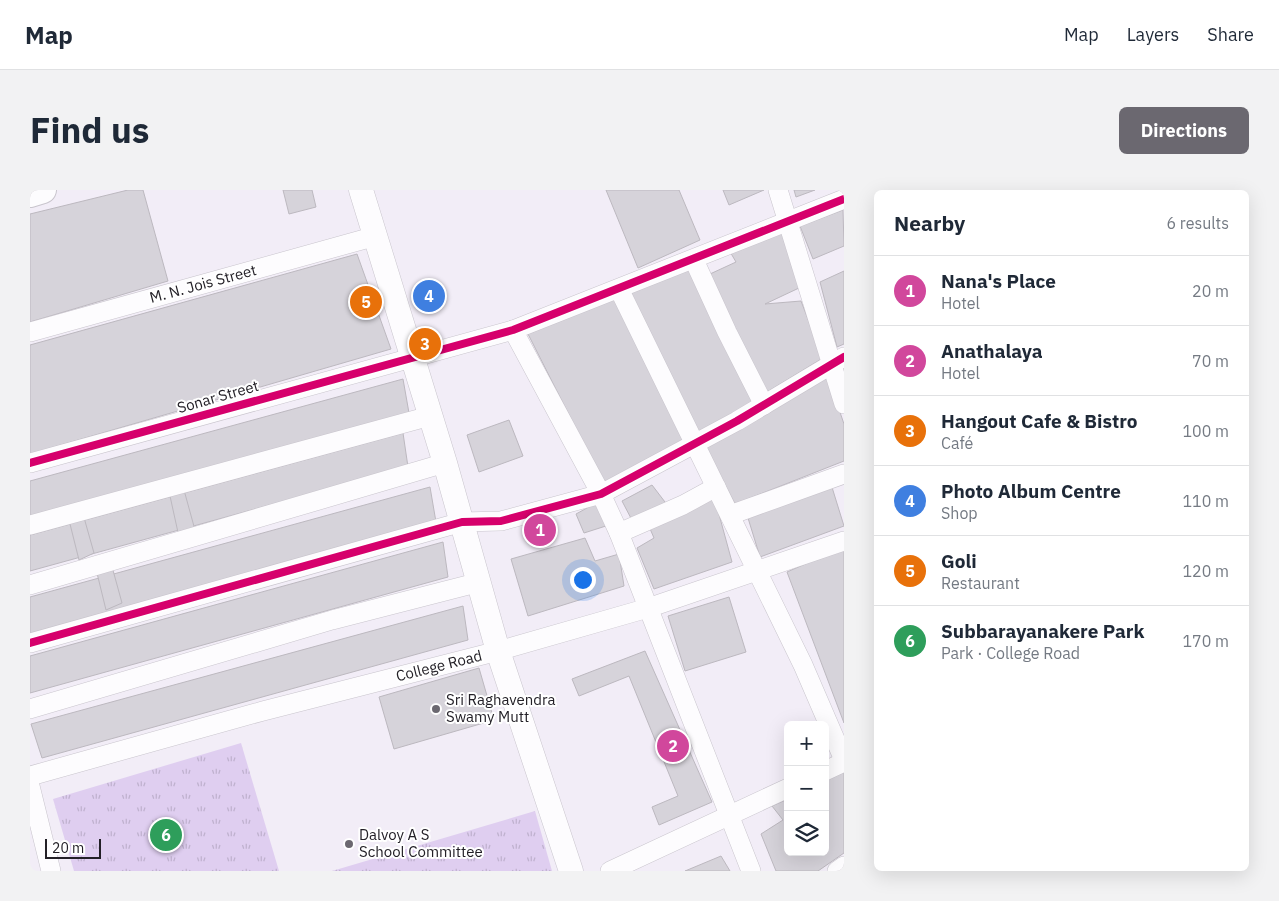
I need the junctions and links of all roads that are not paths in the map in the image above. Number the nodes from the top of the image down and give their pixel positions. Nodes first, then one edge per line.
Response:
1 (43, 190) edge
2 (360, 190) edge
3 (778, 190) edge
4 (30, 194) edge
5 (844, 199) edge
6 (789, 222) junction
7 (376, 236) junction
8 (694, 260) junction
9 (618, 289) junction
10 (512, 330) junction
11 (30, 332) edge
12 (412, 357) junction
13 (837, 360) edge
14 (844, 404) edge
15 (764, 405) junction
16 (430, 416) junction
17 (694, 444) junction
18 (30, 463) edge
19 (445, 463) junction
20 (844, 474) edge
21 (716, 487) junction
22 (601, 494) junction
23 (730, 515) junction
24 (462, 522) junction
25 (30, 525) edge
26 (619, 533) junction
27 (844, 541) edge
28 (758, 570) junction
29 (480, 582) junction
30 (30, 585) edge
31 (648, 608) junction
32 (30, 643) edge
33 (498, 651) junction
34 (30, 708) edge
35 (844, 761) edge
36 (829, 769) edge
37 (30, 776) edge
38 (30, 786) edge
39 (784, 790) edge
40 (730, 815) junction
41 (844, 866) edge
42 (51, 871) edge
43 (571, 871) edge
44 (610, 871) edge
45 (751, 871) edge
46 (837, 871) edge

1 - 4 main road
2 - 7 street
3 - 6 street
5 - 6 street, Sonar Street
6 - 8 street, Sonar Street
6 - 13 street
7 - 11 street, M. N. Jois Street
7 - 12 street
8 - 9 street, Sonar Street
8 - 15 street
9 - 10 street, Sonar Street
9 - 17 street
10 - 12 street, Sonar Street
10 - 22 street
12 - 16 street
12 - 18 street, Sonar Street
13 - 14 street
13 - 15 street
15 - 17 street
16 - 19 street
16 - 25 street
17 - 21 street
17 - 22 street
19 - 24 street
19 - 30 street
20 - 23 street
21 - 23 street
21 - 26 street
22 - 24 street
22 - 26 street
23 - 28 street
24 - 29 street
24 - 32 street
26 - 31 street
27 - 28 street, College Road
28 - 31 street, College Road
28 - 35 street
29 - 33 street
29 - 34 street
31 - 33 street, College Road
31 - 40 street
33 - 37 street, College Road
33 - 43 street
35 - 36 street
38 - 42 street
39 - 40 street
40 - 44 street
40 - 45 street
41 - 46 street

